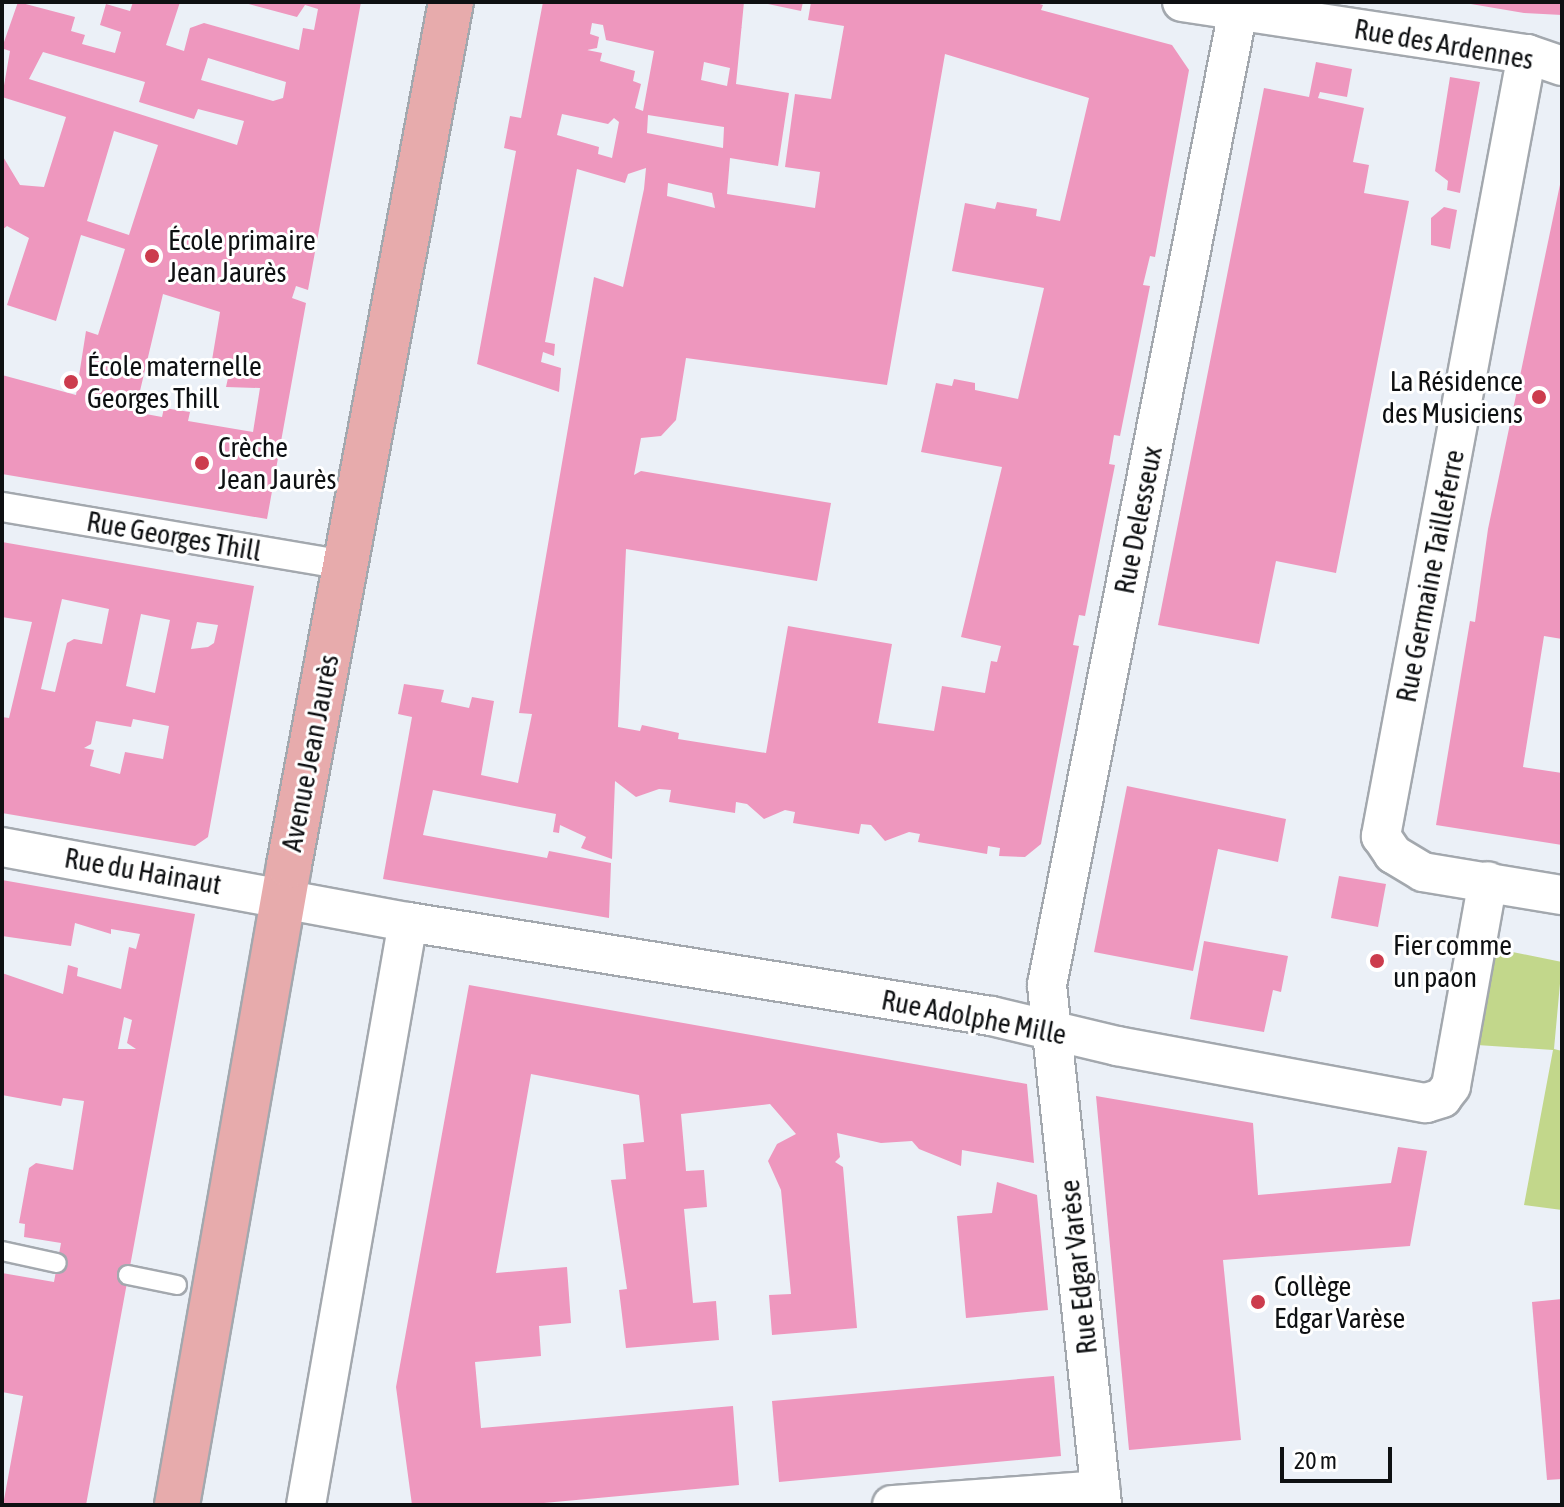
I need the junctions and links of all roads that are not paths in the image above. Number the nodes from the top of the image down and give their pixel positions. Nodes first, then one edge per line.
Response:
1 (451, 2) edge
2 (1182, 2) edge
3 (1238, 11) junction
4 (1527, 54) junction
5 (1562, 66) edge
6 (2, 507) edge
7 (346, 565) junction
8 (2, 847) edge
9 (1488, 881) junction
10 (1562, 895) edge
11 (284, 896) junction
12 (408, 922) junction
13 (1048, 1030) junction
14 (2, 1251) edge
15 (57, 1263) dead end
16 (128, 1275) dead end
17 (177, 1285) dead end
18 (1101, 1497) edge
19 (177, 1505) edge
20 (306, 1505) edge
21 (892, 1505) edge

1 - 7 main road, Avenue Jean Jaurès
2 - 3 street, Rue des Ardennes
3 - 4 street, Rue des Ardennes
3 - 13 street, Rue Delesseux
4 - 5 street, Rue des Ardennes
4 - 9 street, Rue Germaine Tailleferre
6 - 7 street, Rue Georges Thill
7 - 11 main road, Avenue Jean Jaurès
8 - 11 street, Rue du Hainaut
9 - 10 street
9 - 13 street, Rue Adolphe Mille
11 - 12 street, Rue Adolphe Mille
11 - 19 main road, Avenue Jean Jaurès
12 - 13 street, Rue Adolphe Mille
12 - 20 street
13 - 18 street, Rue Edgar Varèse
14 - 15 lane
16 - 17 lane
18 - 21 street

